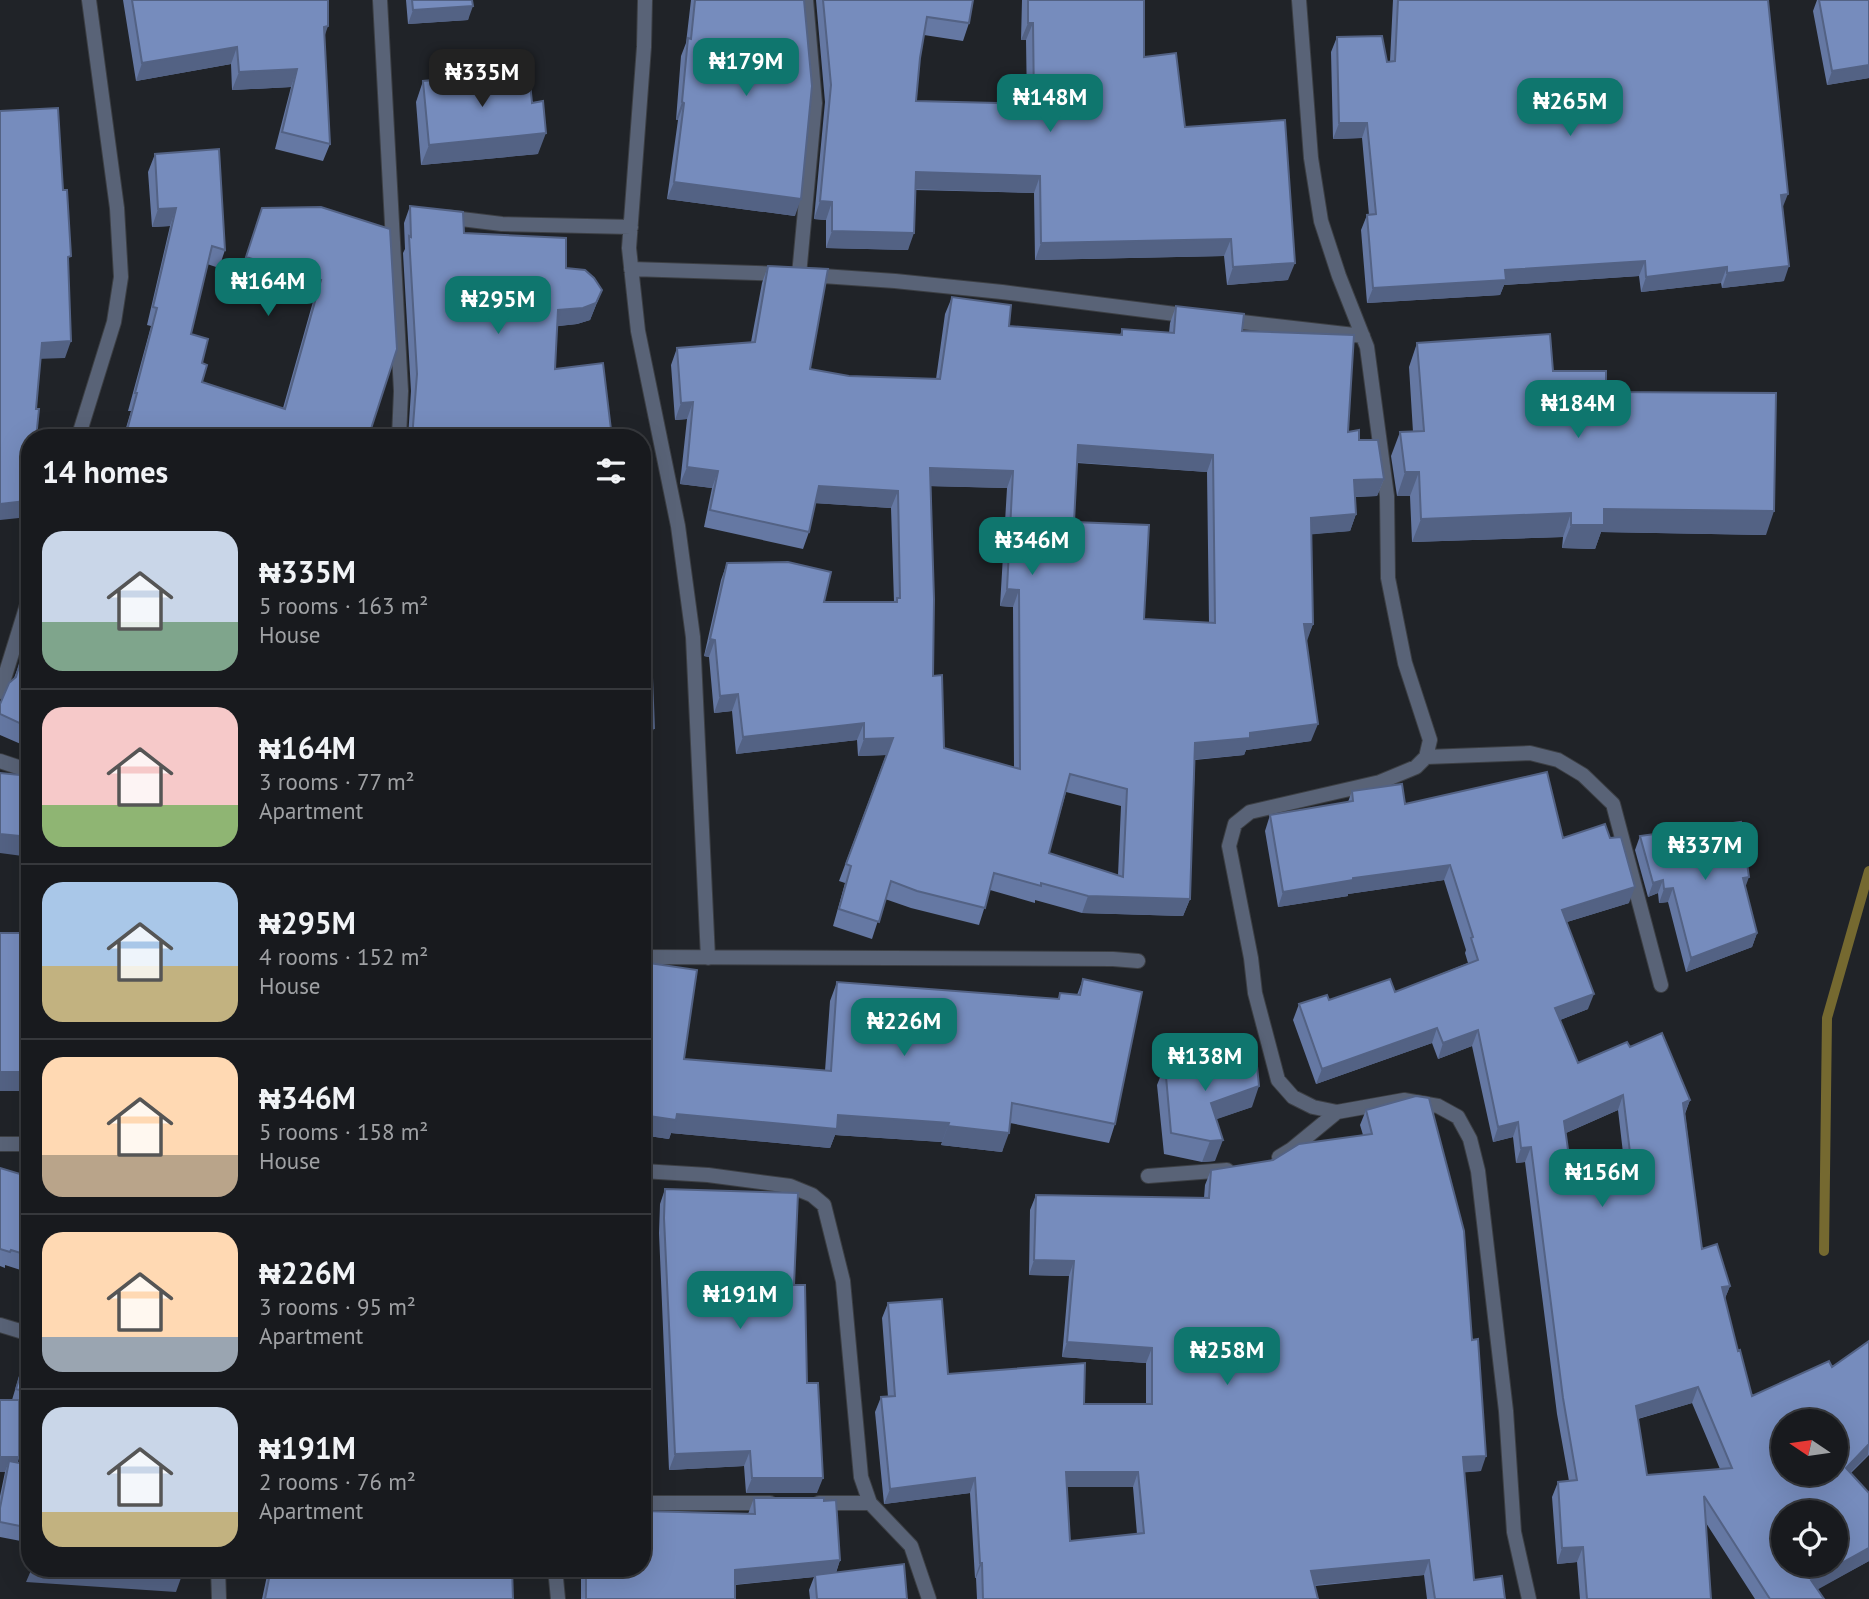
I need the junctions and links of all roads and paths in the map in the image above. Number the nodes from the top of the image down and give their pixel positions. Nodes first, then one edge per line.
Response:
1 (89, 0) edge
2 (380, 0) edge
3 (645, 0) edge
4 (806, 0) edge
5 (1300, 0) edge
6 (433, 216) edge
7 (631, 227) junction
8 (631, 269) junction
9 (799, 275) junction
10 (1363, 336) junction
11 (81, 429) edge
12 (399, 429) edge
13 (21, 624) edge
14 (0, 692) edge
15 (1426, 757) junction
16 (0, 761) edge
17 (21, 768) edge
18 (651, 957) edge
19 (708, 958) junction
20 (1138, 961) dead end
21 (1661, 985) dead end
22 (1337, 1112) junction
23 (0, 1143) edge
24 (21, 1144) edge
25 (1263, 1166) edge
26 (1237, 1169) edge
27 (651, 1172) edge
28 (1148, 1176) dead end
29 (0, 1325) edge
30 (21, 1331) edge
31 (651, 1503) edge
32 (870, 1503) junction
33 (218, 1577) edge
34 (556, 1577) edge
35 (219, 1599) edge
36 (558, 1599) edge
37 (929, 1599) edge
38 (1529, 1599) edge

1 - 11 street
2 - 12 street
3 - 7 street
4 - 9 street
5 - 10 street
6 - 7 street
7 - 8 street
8 - 9 street
8 - 19 street
9 - 10 street
10 - 15 street
13 - 14 street
15 - 21 street
15 - 22 street
16 - 17 street
18 - 19 street
19 - 20 street
22 - 25 street
22 - 38 street
23 - 24 street
26 - 28 street
27 - 32 street
29 - 30 street
31 - 32 street
32 - 37 street
33 - 35 street
34 - 36 street

